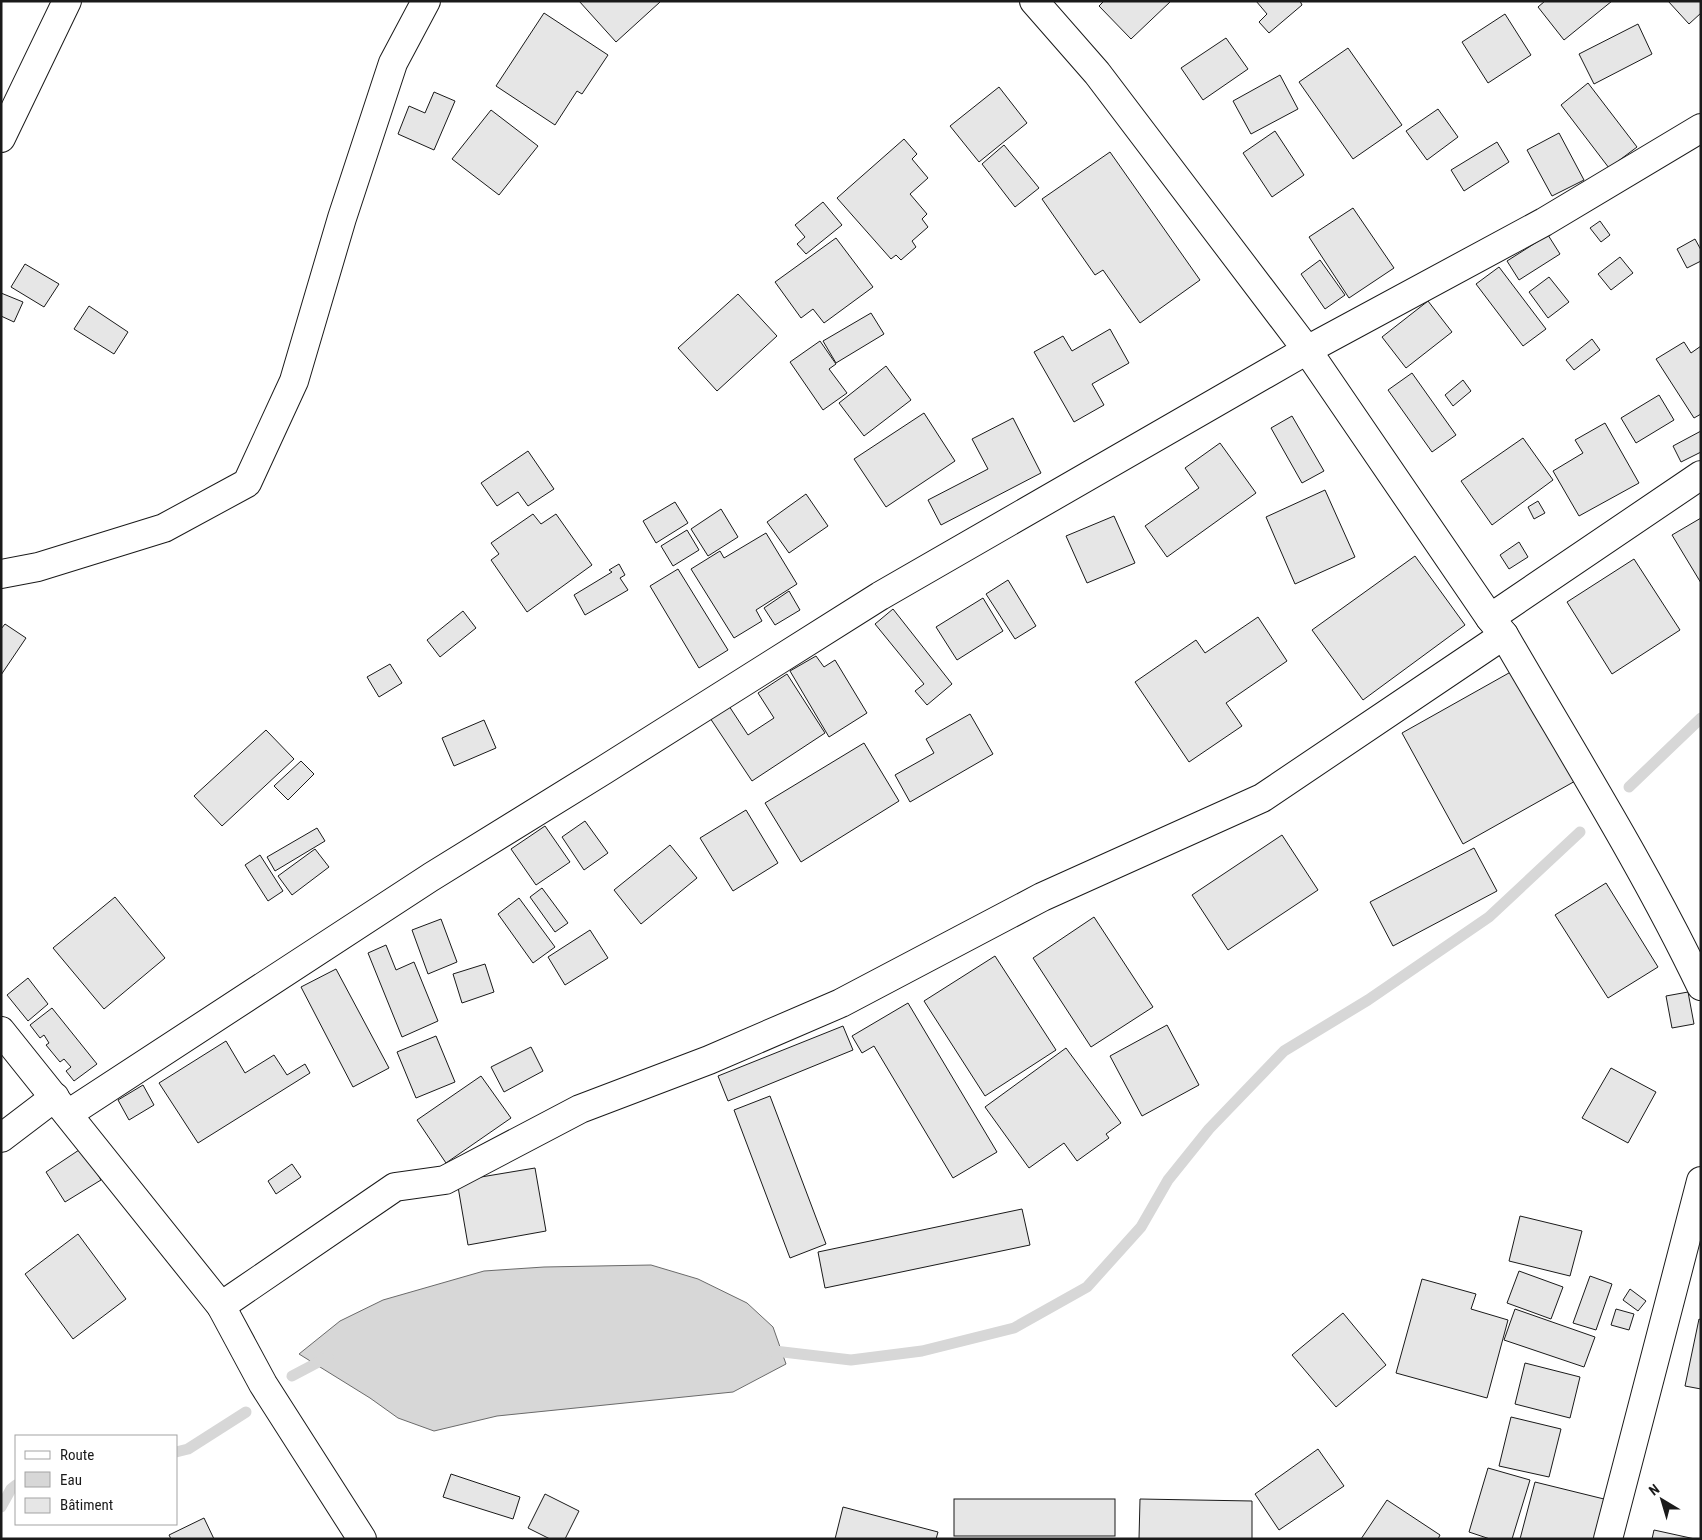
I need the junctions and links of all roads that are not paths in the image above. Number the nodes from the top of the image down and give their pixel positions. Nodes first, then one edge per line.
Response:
1 (67, 1) edge
2 (426, 1) edge
3 (1034, 1) edge
4 (1701, 128) edge
5 (1, 138) edge
6 (1307, 350) junction
7 (1701, 475) edge
8 (1, 574) edge
9 (1497, 626) junction
10 (1701, 986) edge
11 (1, 1030) edge
12 (61, 1105) junction
13 (1, 1138) edge
14 (1701, 1181) edge
15 (221, 1306) junction
16 (362, 1539) edge
17 (1608, 1539) edge

1 - 5 street
2 - 8 street
3 - 6 street
4 - 6 street
6 - 9 street
6 - 12 street
7 - 9 street
9 - 10 street
9 - 15 street
11 - 12 street
12 - 13 street
12 - 15 street
14 - 17 street
15 - 16 street

